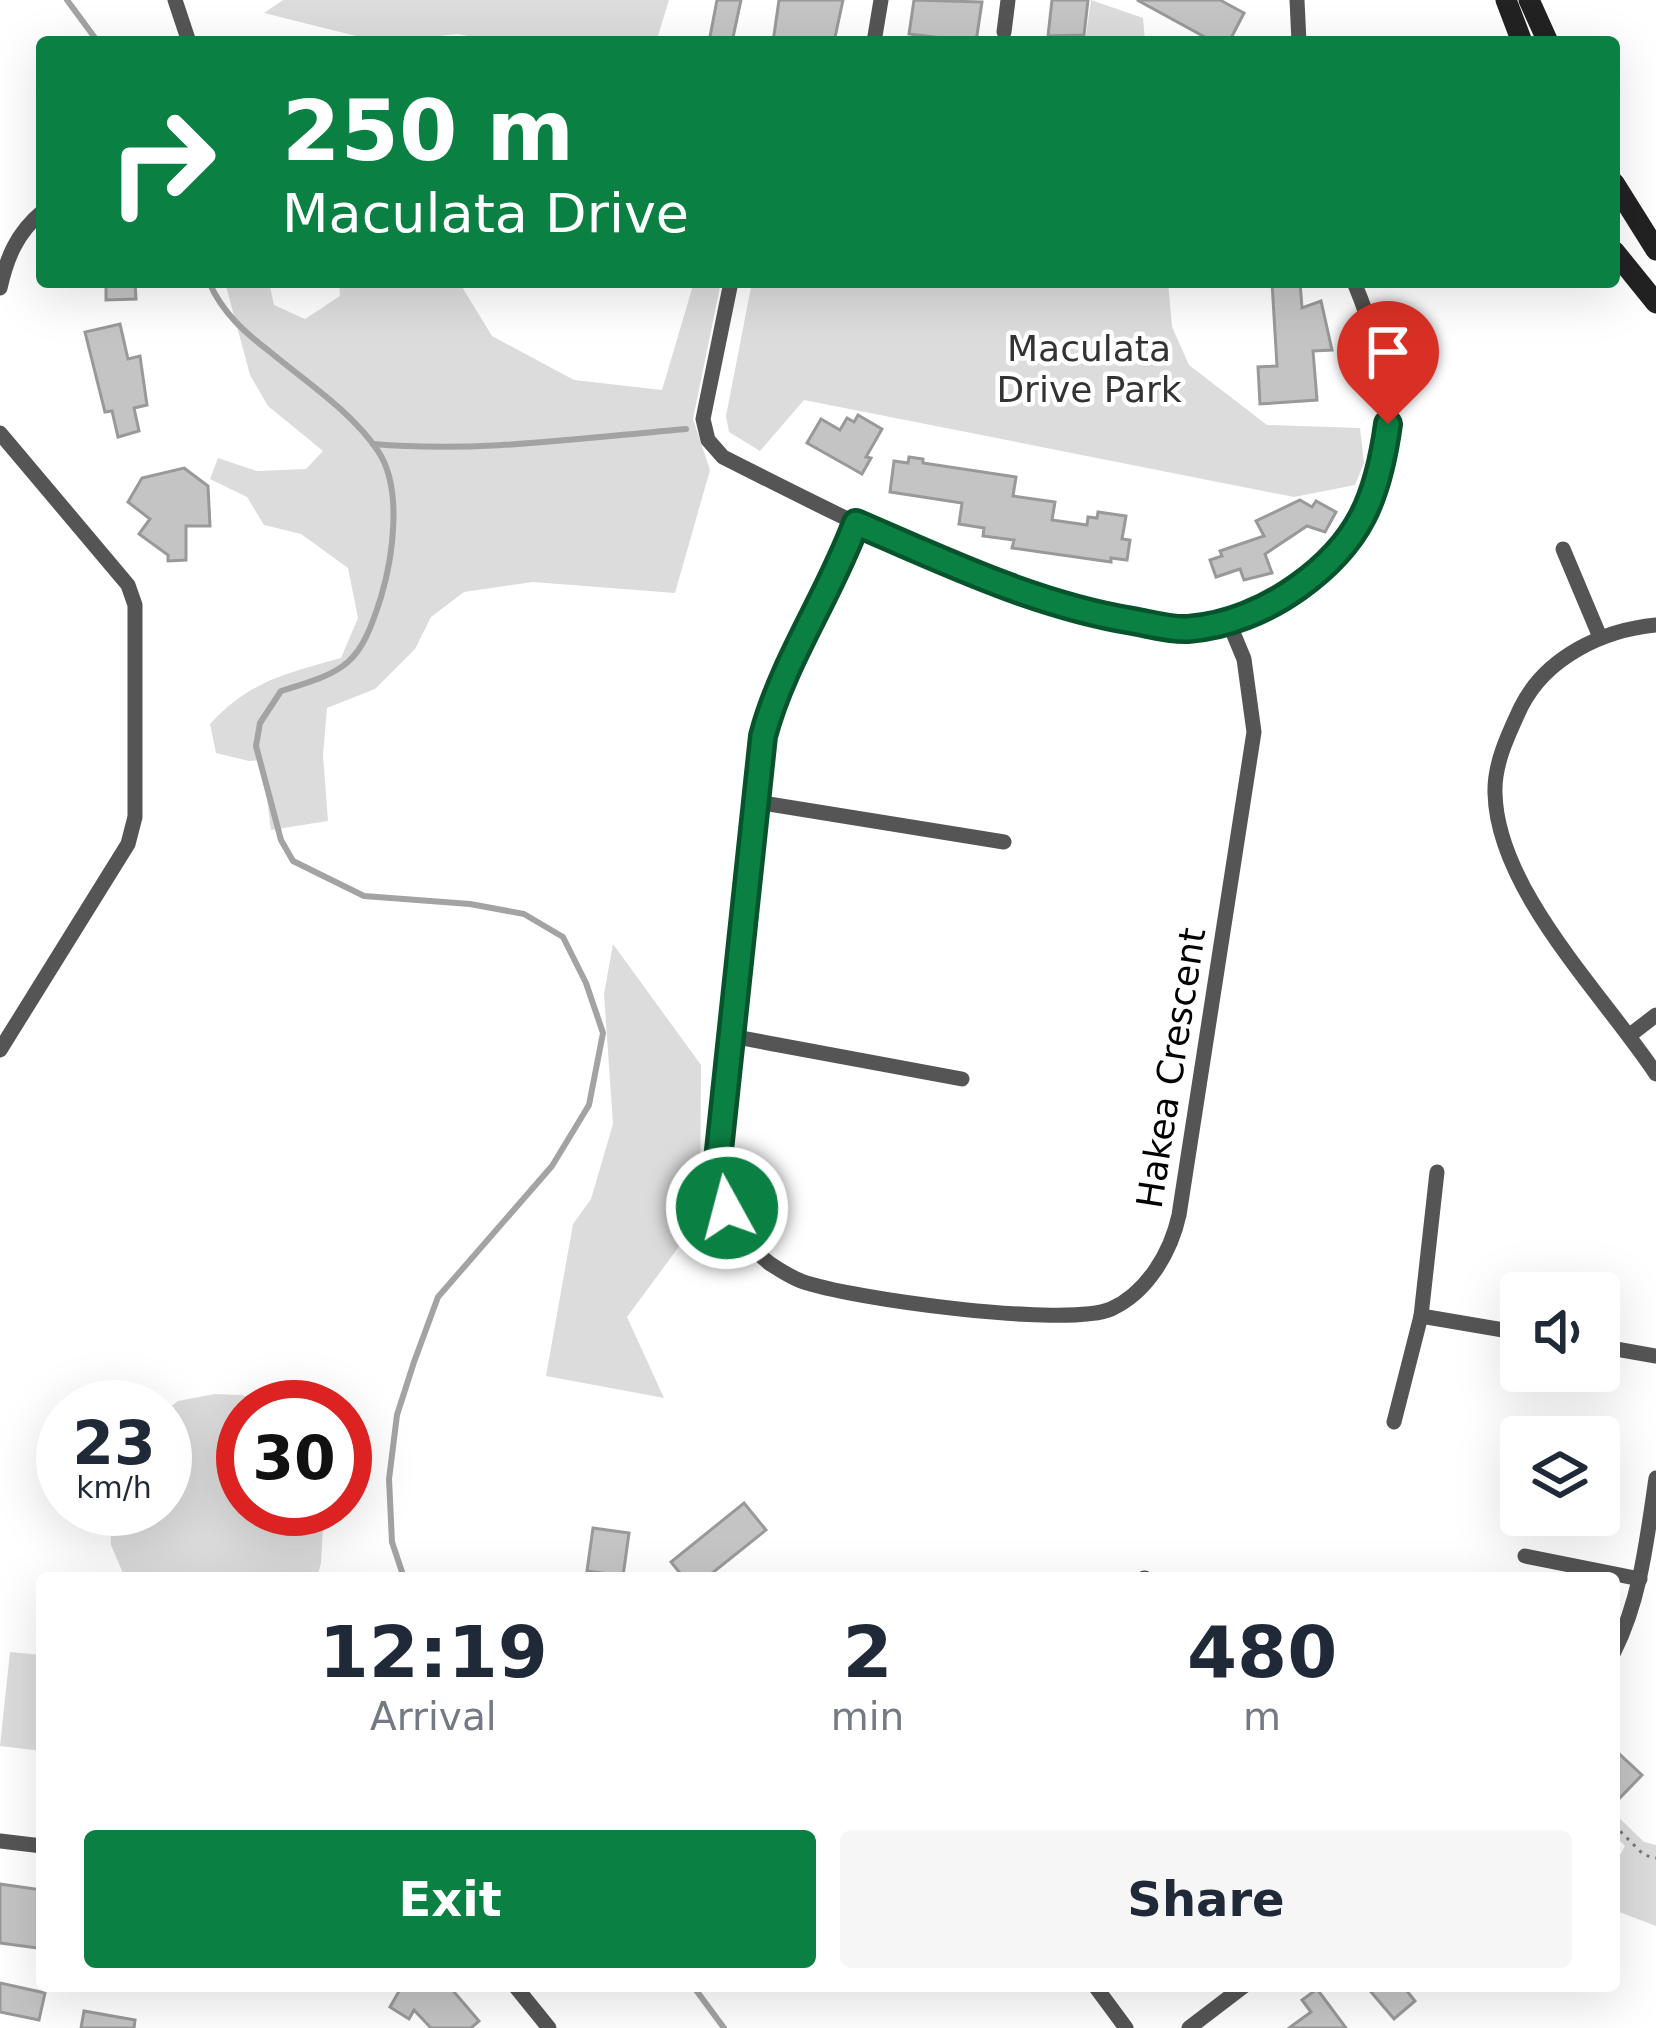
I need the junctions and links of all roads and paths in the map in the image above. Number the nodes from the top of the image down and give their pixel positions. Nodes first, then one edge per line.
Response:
1 (175, 0) edge
2 (881, 0) edge
3 (1008, 0) edge
4 (1297, 0) edge
5 (1506, 0) edge
6 (1528, 0) edge
7 (1004, 32) dead end
8 (187, 36) edge
9 (875, 36) edge
10 (1299, 36) edge
11 (1520, 36) edge
12 (1545, 36) edge
13 (1620, 193) edge
14 (36, 218) edge
15 (1656, 250) edge
16 (1620, 258) edge
17 (0, 288) edge
18 (730, 288) edge
19 (1357, 288) edge
20 (1656, 303) edge
21 (0, 433) edge
22 (856, 523) junction
23 (1564, 549) dead end
24 (1229, 623) junction
25 (1656, 626) edge
26 (1600, 637) junction
27 (756, 802) junction
28 (1004, 842) dead end
29 (1656, 1016) edge
30 (1630, 1035) junction
31 (731, 1036) junction
32 (0, 1050) edge
33 (1656, 1074) edge
34 (962, 1079) dead end
35 (1437, 1172) dead end
36 (1420, 1316) junction
37 (1500, 1329) edge
38 (1620, 1350) edge
39 (1656, 1356) edge
40 (1394, 1422) dead end
41 (1656, 1478) edge
42 (1525, 1556) dead end
43 (1605, 1572) edge
44 (1620, 1575) edge
45 (1640, 1579) junction
46 (1620, 1639) edge
47 (1620, 1831) edge
48 (0, 1840) edge
49 (36, 1845) edge
50 (1656, 1858) edge
51 (520, 1992) edge
52 (1099, 1992) edge
53 (1236, 1992) edge
54 (549, 2028) edge
55 (1126, 2028) edge
56 (1189, 2028) edge

1 - 8 street
2 - 9 street
3 - 7 street
4 - 10 street
5 - 11 street
6 - 12 street
13 - 15 street
14 - 17 street
16 - 20 street
18 - 22 street
19 - 24 street
21 - 32 street
22 - 24 street
22 - 27 street, Hakea Crescent
23 - 26 street
24 - 31 street, Hakea Crescent
25 - 26 street
26 - 30 street
27 - 28 street
27 - 31 street, Hakea Crescent
29 - 30 street
30 - 33 street
31 - 34 street
35 - 36 street
36 - 37 street
36 - 40 street
38 - 39 street
41 - 45 street
42 - 43 street
44 - 45 street
45 - 46 street
47 - 50 path
48 - 49 street
51 - 54 street
52 - 55 street
53 - 56 street

